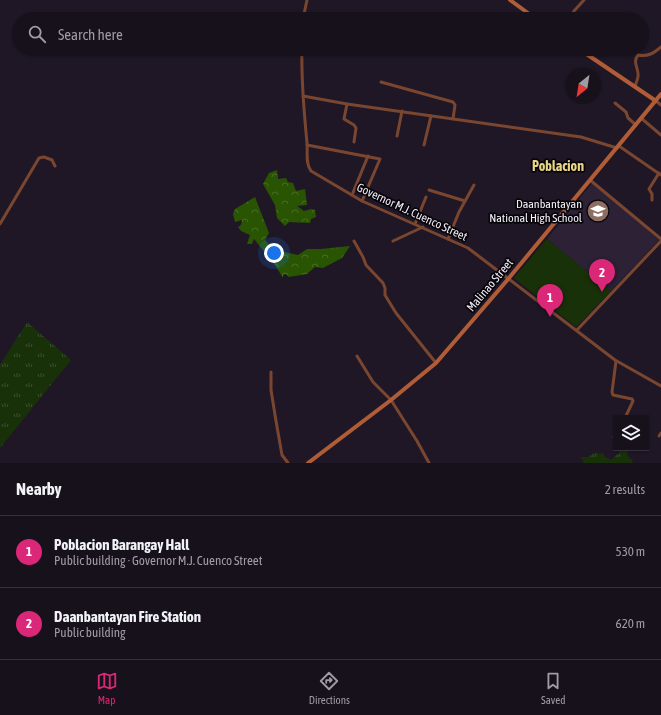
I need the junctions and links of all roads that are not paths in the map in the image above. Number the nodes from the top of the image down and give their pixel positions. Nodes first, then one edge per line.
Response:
1 (307, 0) edge
2 (510, 0) edge
3 (584, 0) edge
4 (304, 12) edge
5 (526, 12) edge
6 (574, 12) edge
7 (661, 47) edge
8 (649, 55) edge
9 (302, 56) edge
10 (590, 56) edge
11 (638, 56) edge
12 (381, 82) dead end
13 (635, 86) junction
14 (661, 94) edge
15 (303, 96) junction
16 (656, 101) junction
17 (615, 103) dead end
18 (348, 104) junction
19 (661, 105) edge
20 (402, 111) junction
21 (430, 116) junction
22 (641, 118) junction
23 (453, 119) junction
24 (636, 125) junction
25 (661, 135) edge
26 (397, 136) dead end
27 (354, 142) dead end
28 (307, 145) junction
29 (424, 145) dead end
30 (618, 147) junction
31 (368, 156) junction
32 (55, 166) dead end
33 (660, 174) edge
34 (590, 180) junction
35 (474, 185) dead end
36 (429, 190) dead end
37 (352, 195) junction
38 (426, 197) dead end
39 (362, 200) junction
40 (652, 200) dead end
41 (465, 201) junction
42 (0, 224) edge
43 (415, 224) junction
44 (423, 227) junction
45 (448, 239) junction
46 (661, 240) edge
47 (354, 241) dead end
48 (393, 241) dead end
49 (509, 278) junction
50 (577, 330) junction
51 (357, 356) dead end
52 (616, 361) junction
53 (436, 363) junction
54 (272, 372) dead end
55 (661, 386) edge
56 (391, 400) junction
57 (626, 415) edge
58 (288, 463) edge
59 (308, 463) edge
60 (429, 463) edge

1 - 4 street
2 - 5 main road
3 - 6 street
7 - 8 street
9 - 15 street
10 - 13 main road
11 - 13 street
12 - 23 street
13 - 16 main road
14 - 16 main road, Malinao Street
15 - 18 street
15 - 28 street
16 - 19 street
16 - 22 main road, Malinao Street
17 - 24 street
18 - 20 street
18 - 27 street
20 - 21 street
20 - 26 street
21 - 23 street
21 - 29 street
22 - 24 main road, Malinao Street
22 - 25 street
23 - 30 street
24 - 30 main road, Malinao Street
28 - 31 street
28 - 37 street, Governor M.J. Cuenco Street
30 - 33 street
30 - 34 main road, Malinao Street
31 - 37 street
31 - 39 street
32 - 42 street
33 - 40 street
34 - 46 street
34 - 49 main road, Malinao Street
35 - 41 street
36 - 41 street
37 - 39 street, Governor M.J. Cuenco Street
38 - 43 street
39 - 43 street, Governor M.J. Cuenco Street
41 - 45 street
43 - 44 street, Governor M.J. Cuenco Street
44 - 45 street, Governor M.J. Cuenco Street
44 - 48 street
45 - 49 street, Governor M.J. Cuenco Street
46 - 50 street
47 - 53 street
49 - 50 street, Governor M.J. Cuenco Street
49 - 53 main road, Malinao Street
50 - 52 street, Governor M.J. Cuenco Street
51 - 56 street
52 - 55 street, Governor M.J. Cuenco Street
52 - 57 street
53 - 56 main road, Malinao Street
54 - 58 street
56 - 59 main road, Malinao Street
56 - 60 street

